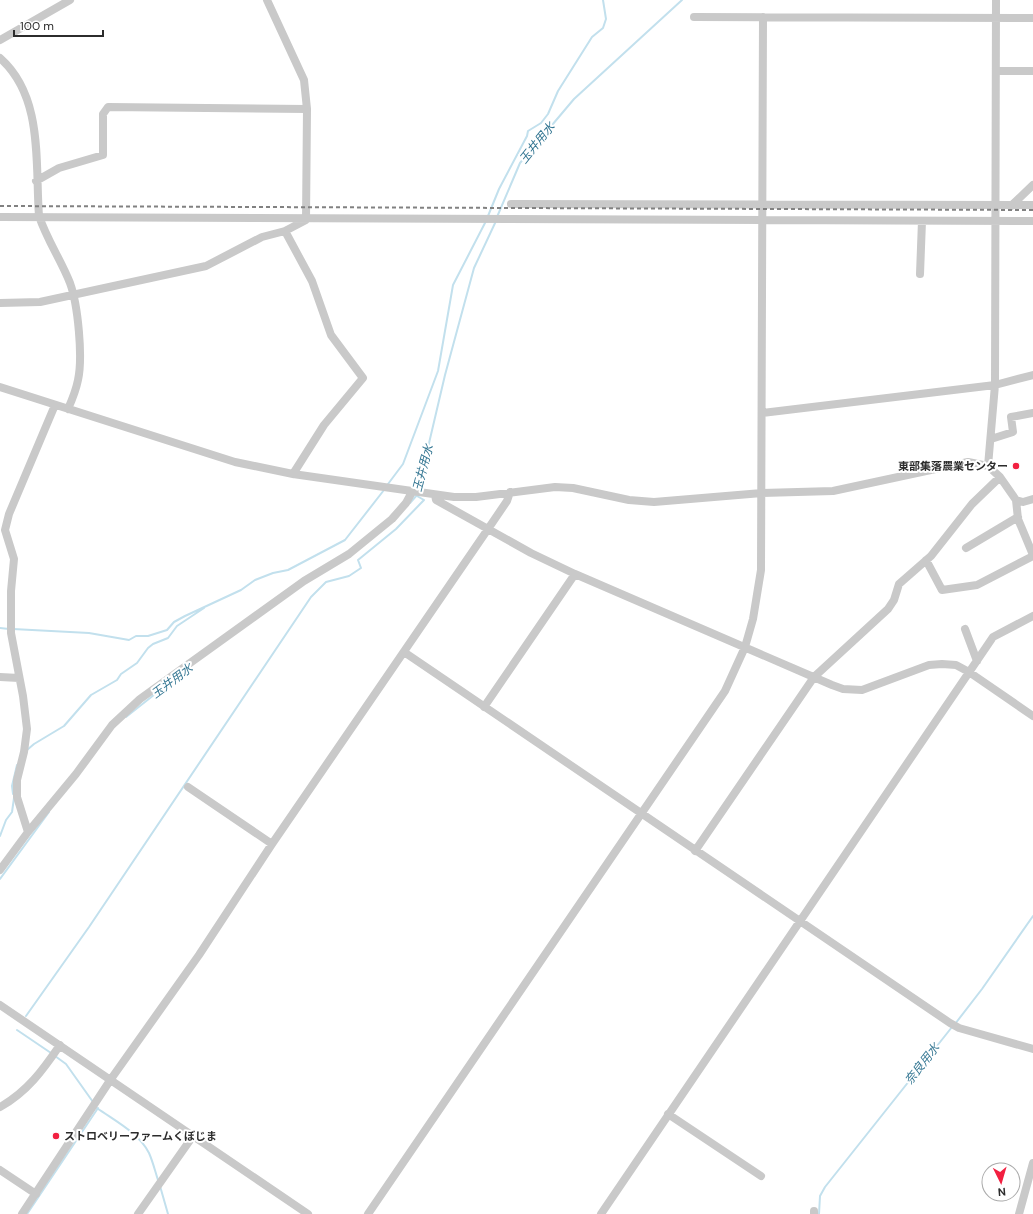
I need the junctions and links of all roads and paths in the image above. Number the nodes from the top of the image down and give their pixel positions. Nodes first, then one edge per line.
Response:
1 (70, 0) edge
2 (267, 0) edge
3 (996, 0) edge
4 (694, 17) dead end
5 (763, 17) junction
6 (996, 18) junction
7 (1033, 18) edge
8 (0, 40) edge
9 (0, 58) edge
10 (996, 71) junction
11 (1033, 71) edge
12 (307, 109) junction
13 (36, 181) junction
14 (1033, 185) edge
15 (511, 204) dead end
16 (763, 204) junction
17 (1033, 205) edge
18 (997, 206) junction
19 (1010, 206) junction
20 (39, 216) junction
21 (0, 217) edge
22 (306, 220) junction
23 (762, 221) junction
24 (922, 221) junction
25 (996, 221) junction
26 (1033, 221) edge
27 (285, 231) junction
28 (920, 274) dead end
29 (74, 295) junction
30 (0, 303) edge
31 (1033, 375) edge
32 (995, 385) junction
33 (0, 387) edge
34 (55, 405) junction
35 (68, 409) junction
36 (762, 413) junction
37 (1033, 413) edge
38 (991, 439) junction
39 (988, 466) junction
40 (293, 474) junction
41 (1000, 477) junction
42 (413, 492) junction
43 (510, 492) junction
44 (762, 493) junction
45 (435, 495) junction
46 (1033, 499) edge
47 (1016, 500) junction
48 (1018, 517) junction
49 (488, 529) junction
50 (966, 548) dead end
51 (1033, 556) edge
52 (926, 560) junction
53 (575, 574) junction
54 (1033, 616) edge
55 (965, 629) dead end
56 (745, 647) junction
57 (404, 652) junction
58 (977, 661) junction
59 (969, 672) junction
60 (0, 677) edge
61 (19, 678) junction
62 (814, 678) junction
63 (484, 708) junction
64 (1033, 716) edge
65 (188, 787) dead end
66 (640, 813) junction
67 (28, 832) junction
68 (272, 844) junction
69 (695, 851) junction
70 (0, 870) edge
71 (799, 921) junction
72 (0, 1005) edge
73 (1033, 1049) edge
74 (55, 1051) junction
75 (111, 1079) junction
76 (0, 1107) edge
77 (668, 1114) junction
78 (193, 1136) junction
79 (1033, 1163) edge
80 (0, 1170) edge
81 (761, 1176) dead end
82 (36, 1194) junction
83 (22, 1214) edge
84 (138, 1214) edge
85 (308, 1214) edge
86 (368, 1214) edge
87 (601, 1214) edge
88 (1019, 1214) edge

1 - 8 street
2 - 12 street
3 - 6 street
4 - 5 street
5 - 6 street
5 - 16 street
6 - 7 street
6 - 10 street
9 - 13 street
10 - 11 street
10 - 18 street
12 - 13 street
12 - 22 street
13 - 20 street
14 - 19 street
15 - 16 street
16 - 18 street
16 - 23 street
17 - 19 street
18 - 19 street
18 - 25 street
20 - 21 street
20 - 22 street
20 - 29 street
22 - 23 street
22 - 27 street
23 - 24 street
23 - 36 street
24 - 25 street
24 - 28 street
25 - 26 street
25 - 32 street
27 - 29 street
27 - 40 street
29 - 30 street
29 - 35 street
31 - 32 street
32 - 36 street
32 - 38 street
33 - 34 street
34 - 35 street
34 - 61 street
35 - 40 street
36 - 44 street
37 - 38 street
38 - 39 street
39 - 41 street
39 - 44 street
40 - 42 street
41 - 47 street
41 - 52 street
42 - 45 street
42 - 67 street
43 - 44 street
43 - 45 street
43 - 49 street
44 - 56 street
45 - 49 street
46 - 47 street
47 - 48 street
48 - 50 street
48 - 51 street
49 - 53 street
49 - 57 street
51 - 52 street
52 - 62 street
53 - 56 street
53 - 63 street
54 - 58 street
55 - 58 street
56 - 62 street
56 - 66 street
57 - 63 street
57 - 68 street
58 - 59 street
59 - 62 street
59 - 64 street
59 - 71 street
60 - 61 street
61 - 67 street
62 - 69 street
63 - 66 street
65 - 68 street
66 - 69 street
66 - 86 street
67 - 70 street
68 - 75 street
69 - 71 street
71 - 73 street
71 - 77 street
72 - 74 street
74 - 75 street
74 - 76 street
75 - 78 street
75 - 82 street
77 - 81 street
77 - 87 street
78 - 84 street
78 - 85 street
79 - 88 street
80 - 82 street
82 - 83 street

